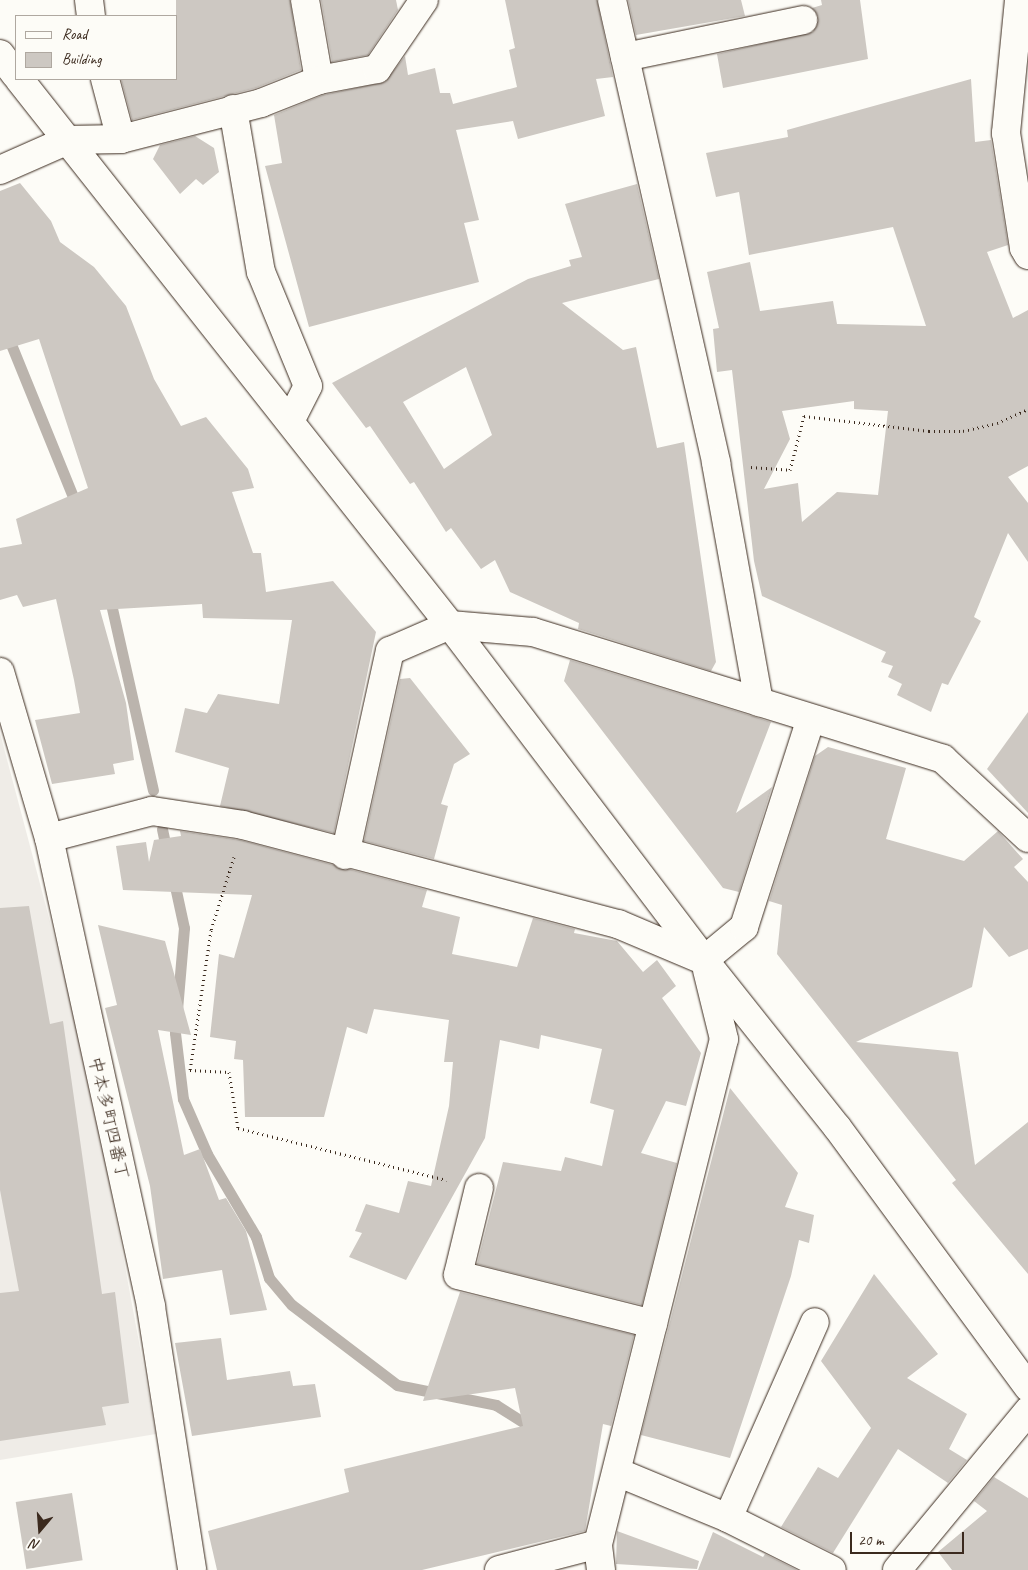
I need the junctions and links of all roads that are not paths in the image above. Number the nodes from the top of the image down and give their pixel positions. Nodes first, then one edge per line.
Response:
1 (89, 0) edge
2 (305, 0) edge
3 (424, 0) edge
4 (612, 0) edge
5 (1019, 0) edge
6 (91, 15) edge
7 (803, 20) dead end
8 (0, 54) edge
9 (625, 57) junction
10 (15, 74) edge
11 (20, 80) edge
12 (105, 80) edge
13 (319, 80) junction
14 (233, 109) junction
15 (1017, 129) edge
16 (121, 139) junction
17 (68, 140) junction
18 (0, 170) edge
19 (1028, 255) edge
20 (291, 420) junction
21 (450, 625) junction
22 (0, 672) edge
23 (759, 702) junction
24 (810, 721) junction
25 (49, 838) junction
26 (1028, 838) edge
27 (345, 855) junction
28 (704, 960) junction
29 (479, 1188) road end
30 (815, 1322) dead end
31 (653, 1324) junction
32 (1028, 1387) edge
33 (1028, 1411) edge
34 (617, 1472) junction
35 (728, 1518) junction
36 (599, 1557) edge
37 (192, 1570) edge
38 (498, 1570) edge
39 (832, 1570) edge
40 (897, 1570) edge

1 - 6 street
2 - 13 street
3 - 13 street
4 - 9 street
5 - 15 street
7 - 9 street
8 - 10 street
9 - 23 street
11 - 17 street
12 - 16 street
13 - 14 street
14 - 16 street
14 - 20 street
15 - 19 street
16 - 17 street
17 - 18 street
17 - 20 street
20 - 21 street
21 - 23 street
21 - 27 street
21 - 28 street
22 - 25 street, 中本多町四番丁
23 - 24 street
24 - 26 street
24 - 28 street
25 - 27 street
25 - 37 street, 中本多町四番丁
27 - 28 street
28 - 31 street
28 - 32 street
29 - 31 street
30 - 35 street
31 - 34 street
33 - 40 street
34 - 35 street
34 - 36 street
35 - 39 street
36 - 38 street

